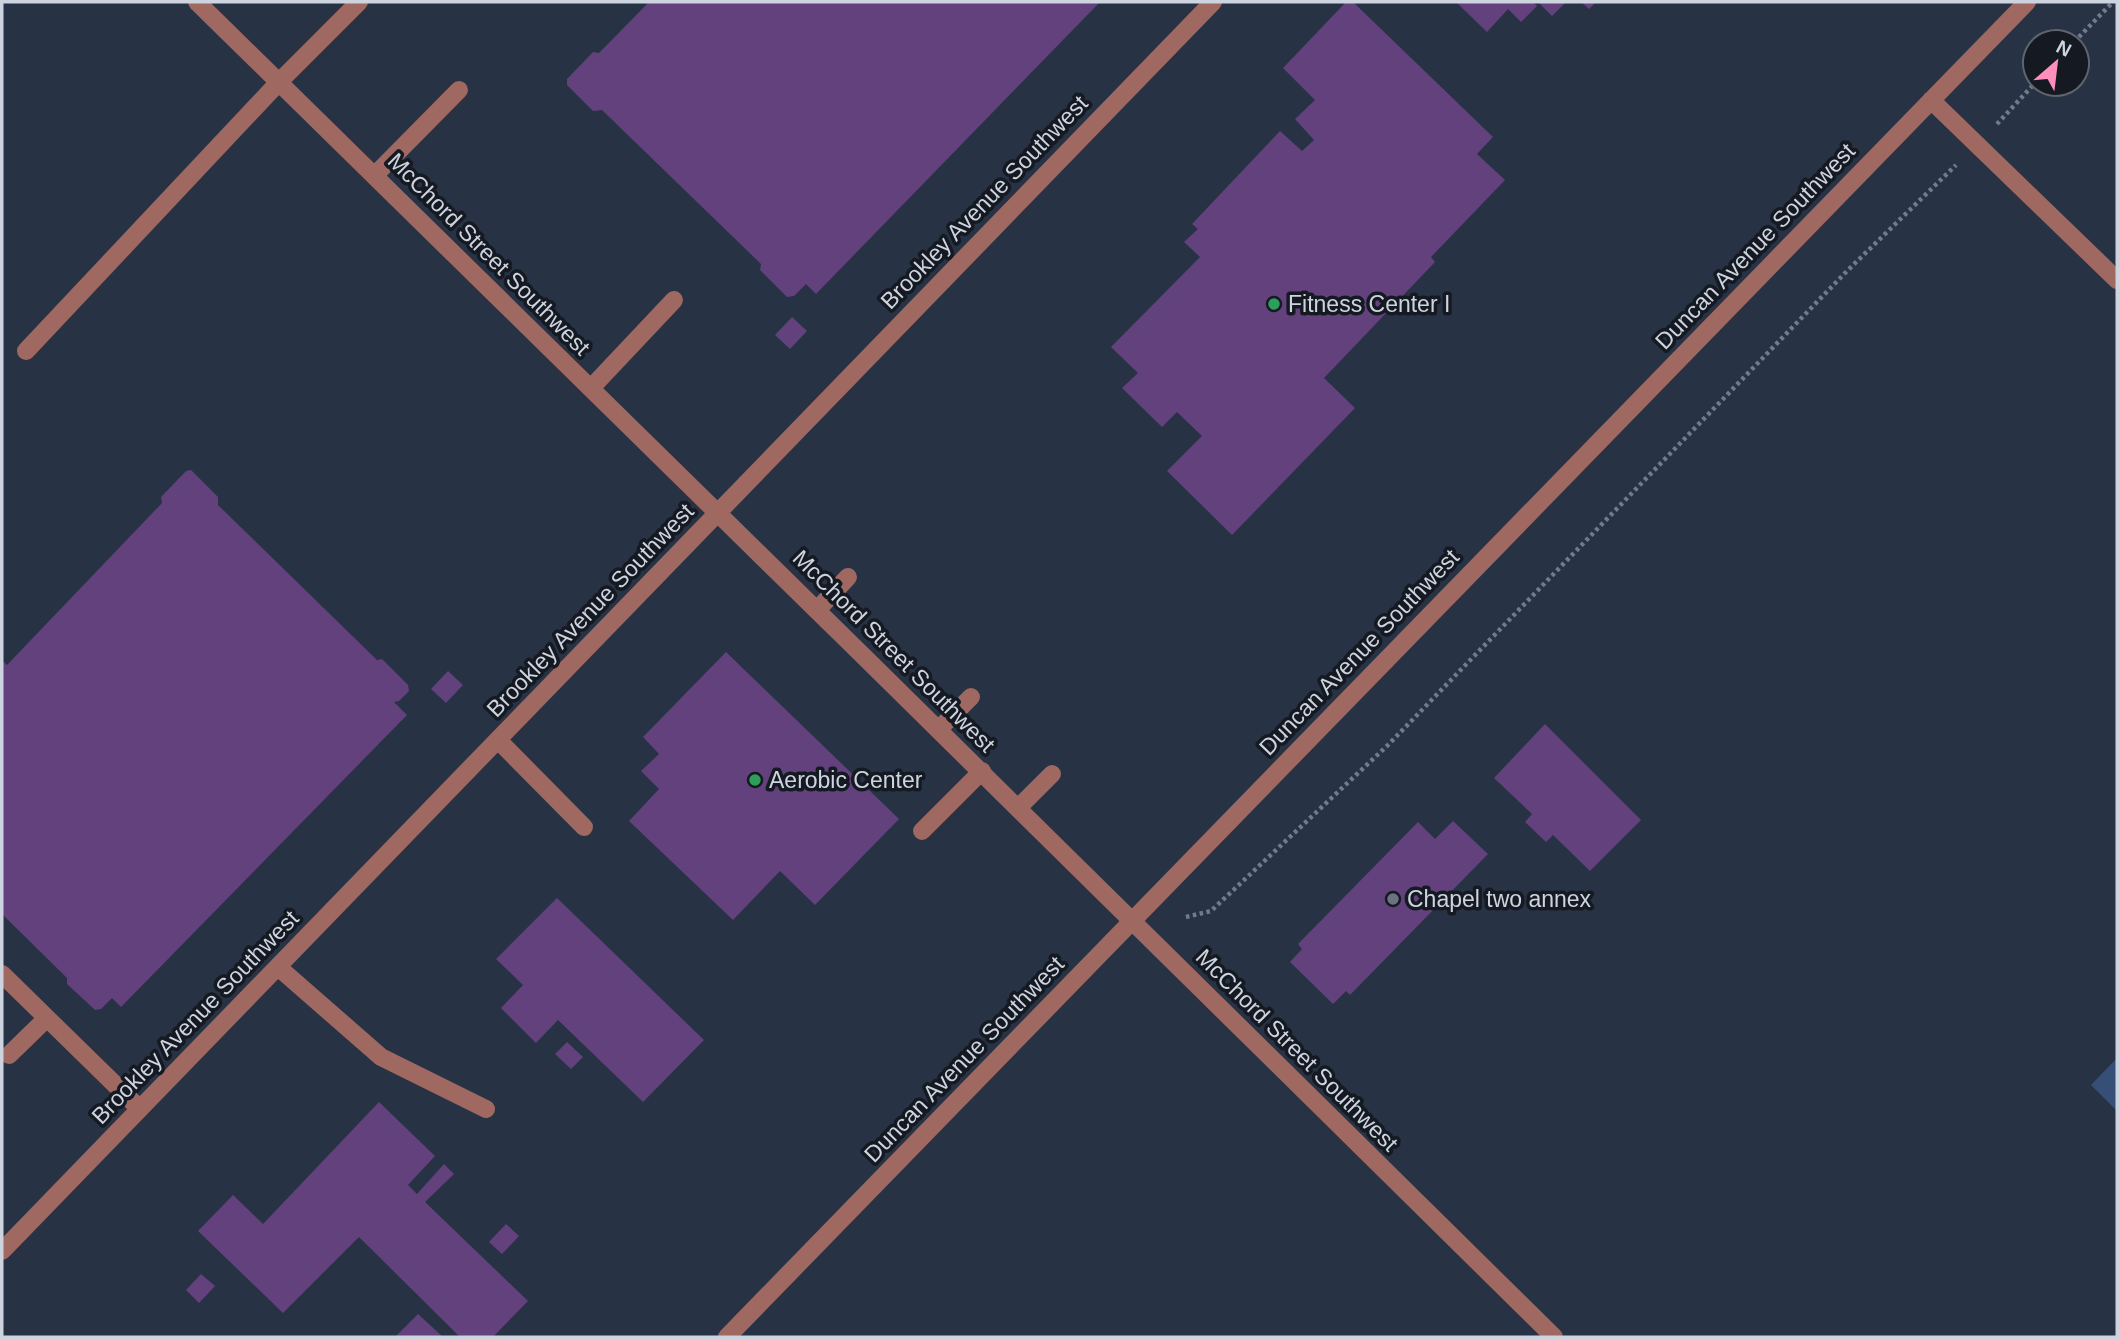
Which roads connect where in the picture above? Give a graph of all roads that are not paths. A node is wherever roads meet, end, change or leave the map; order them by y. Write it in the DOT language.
graph roads {
  1 [pos="197,2"];
  2 [pos="359,2"];
  3 [pos="1213,2"];
  4 [pos="2027,2"];
  5 [pos="279,82"];
  6 [pos="459,90"];
  7 [pos="1931,100"];
  8 [pos="374,175"];
  9 [pos="2117,280"];
  10 [pos="674,300"];
  11 [pos="26,351"];
  12 [pos="591,388"];
  13 [pos="718,513"];
  14 [pos="848,577"];
  15 [pos="817,610"];
  16 [pos="971,697"];
  17 [pos="939,729"];
  18 [pos="498,740"];
  19 [pos="982,771"];
  20 [pos="1052,774"];
  21 [pos="1018,808"];
  22 [pos="583,827"];
  23 [pos="922,831"];
  24 [pos="1132,922"];
  25 [pos="278,967"];
  26 [pos="2,974"];
  27 [pos="47,1018"];
  28 [pos="9,1055"];
  29 [pos="140,1109"];
  30 [pos="486,1109"];
  31 [pos="2,1251"];
  32 [pos="727,1337"];
  33 [pos="1554,1337"];
  1 -- 5 [label="street, McChord Street Southwest"];
  2 -- 5 [label="street"];
  3 -- 13 [label="street, Brookley Avenue Southwest"];
  4 -- 7 [label="street, Duncan Avenue Southwest"];
  5 -- 8 [label="street, McChord Street Southwest"];
  5 -- 11 [label="street"];
  6 -- 8 [label="street"];
  7 -- 9 [label="street"];
  7 -- 24 [label="street, Duncan Avenue Southwest"];
  8 -- 12 [label="street, McChord Street Southwest"];
  10 -- 12 [label="street"];
  12 -- 13 [label="street, McChord Street Southwest"];
  13 -- 15 [label="street, McChord Street Southwest"];
  13 -- 18 [label="street, Brookley Avenue Southwest"];
  14 -- 15 [label="street"];
  15 -- 17 [label="street, McChord Street Southwest"];
  16 -- 17 [label="street"];
  17 -- 19 [label="street, McChord Street Southwest"];
  18 -- 22 [label="street"];
  18 -- 25 [label="street, Brookley Avenue Southwest"];
  19 -- 21 [label="street, McChord Street Southwest"];
  19 -- 23 [label="street"];
  20 -- 21 [label="street"];
  21 -- 24 [label="street, McChord Street Southwest"];
  24 -- 32 [label="street, Duncan Avenue Southwest"];
  24 -- 33 [label="street, McChord Street Southwest"];
  25 -- 29 [label="street, Brookley Avenue Southwest"];
  25 -- 30 [label="street"];
  26 -- 27 [label="street"];
  27 -- 28 [label="street"];
  27 -- 29 [label="street"];
  29 -- 31 [label="street, Brookley Avenue Southwest"];
}
